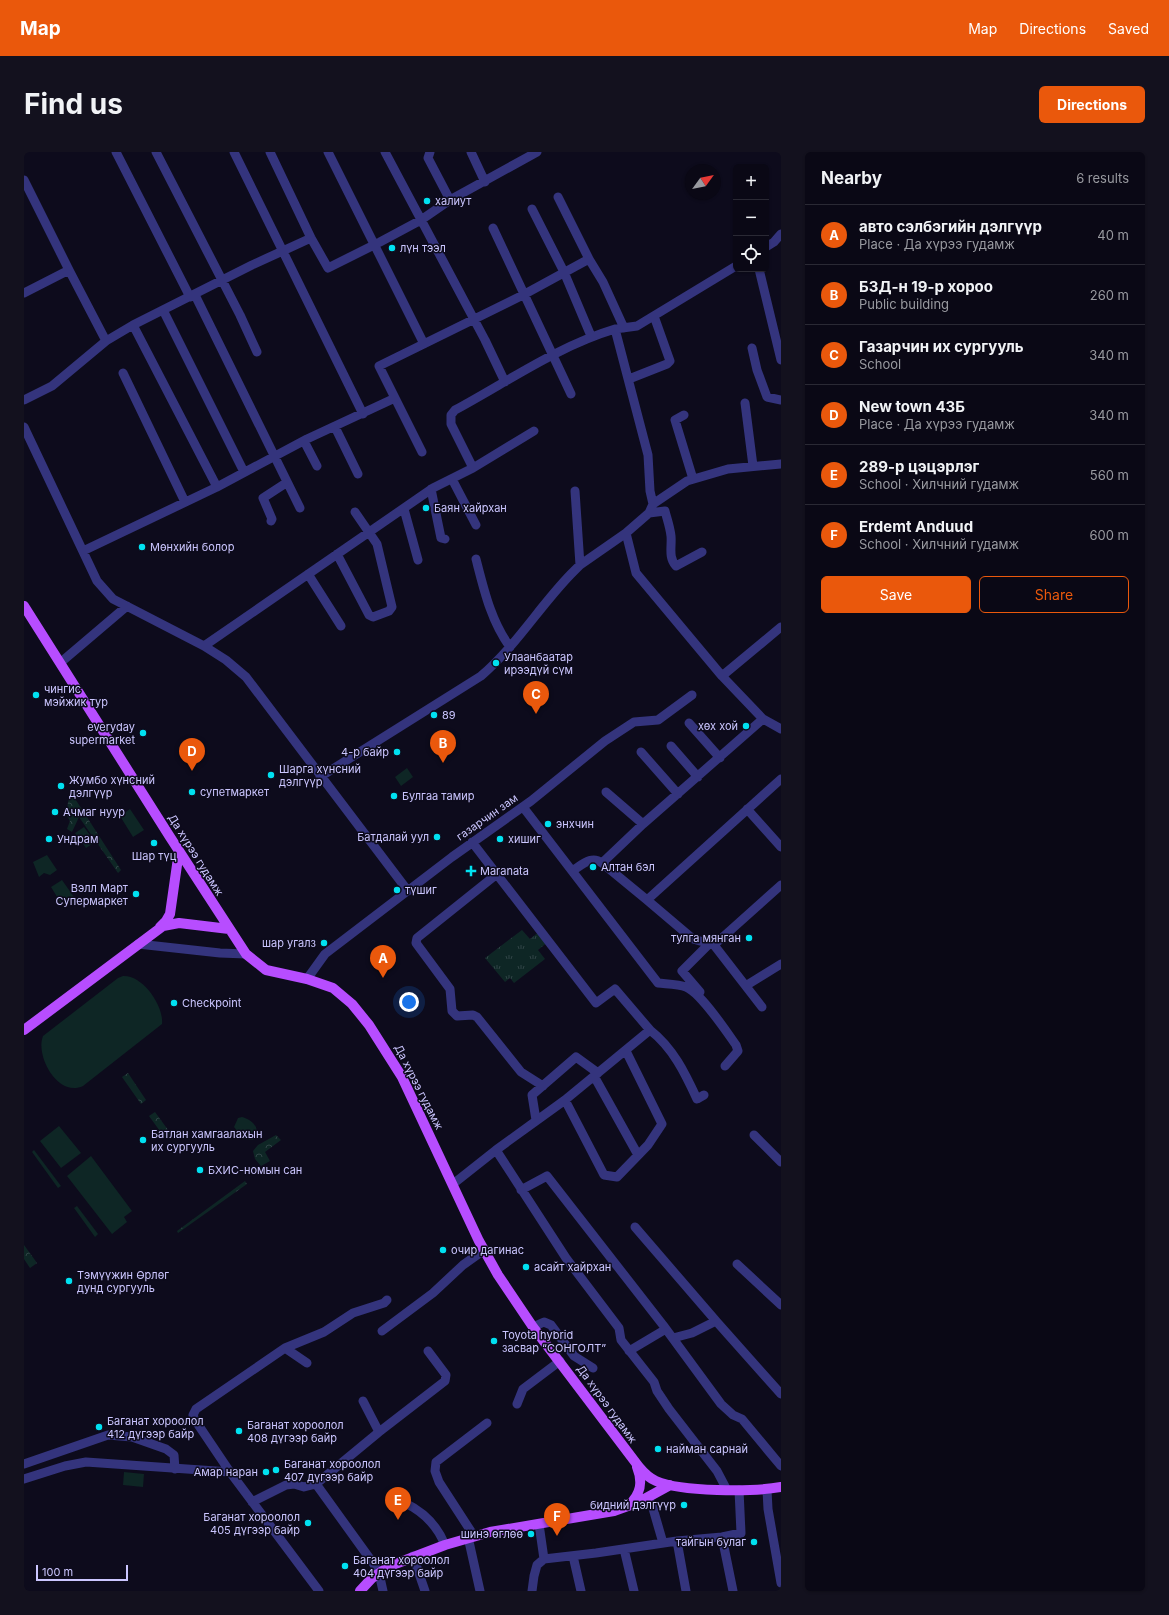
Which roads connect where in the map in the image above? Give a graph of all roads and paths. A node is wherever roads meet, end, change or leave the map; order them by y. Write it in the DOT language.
graph roads {
  1 [pos="116,152"];
  2 [pos="156,152"];
  3 [pos="234,152"];
  4 [pos="270,152"];
  5 [pos="328,152"];
  6 [pos="385,152"];
  7 [pos="430,152"];
  8 [pos="471,152"];
  9 [pos="537,152"];
  10 [pos="24,180"];
  11 [pos="485,182"];
  12 [pos="558,197"];
  13 [pos="450,200"];
  14 [pos="532,209"];
  15 [pos="421,220"];
  16 [pos="493,228"];
  17 [pos="781,234"];
  18 [pos="311,238"];
  19 [pos="375,245"];
  20 [pos="769,245"];
  21 [pos="284,251"];
  22 [pos="589,259"];
  23 [pos="733,268"];
  24 [pos="68,270"];
  25 [pos="564,272"];
  26 [pos="760,272"];
  27 [pos="222,281"];
  28 [pos="24,293"];
  29 [pos="523,295"];
  30 [pos="192,296"];
  31 [pos="163,310"];
  32 [pos="654,316"];
  33 [pos="474,319"];
  34 [pos="133,325"];
  35 [pos="620,329"];
  36 [pos="591,336"];
  37 [pos="106,341"];
  38 [pos="424,344"];
  39 [pos="752,348"];
  40 [pos="257,352"];
  41 [pos="553,355"];
  42 [pos="781,360"];
  43 [pos="123,373"];
  44 [pos="629,379"];
  45 [pos="505,382"];
  46 [pos="571,394"];
  47 [pos="395,398"];
  48 [pos="24,400"];
  49 [pos="781,400"];
  50 [pos="745,403"];
  51 [pos="363,414"];
  52 [pos="684,415"];
  53 [pos="24,427"];
  54 [pos="335,427"];
  55 [pos="534,431"];
  56 [pos="304,441"];
  57 [pos="422,452"];
  58 [pos="273,457"];
  59 [pos="781,464"];
  60 [pos="317,466"];
  61 [pos="753,466"];
  62 [pos="473,468"];
  63 [pos="244,472"];
  64 [pos="358,474"];
  65 [pos="452,479"];
  66 [pos="693,480"];
  67 [pos="286,483"];
  68 [pos="217,487"];
  69 [pos="431,489"];
  70 [pos="575,491"];
  71 [pos="185,502"];
  72 [pos="653,504"];
  73 [pos="300,508"];
  74 [pos="404,509"];
  75 [pos="355,512"];
  76 [pos="649,513"];
  77 [pos="271,521"];
  78 [pos="476,525"];
  79 [pos="370,532"];
  80 [pos="626,533"];
  81 [pos="445,539"];
  82 [pos="82,551"];
  83 [pos="702,552"];
  84 [pos="337,554"];
  85 [pos="476,559"];
  86 [pos="418,560"];
  87 [pos="580,565"];
  88 [pos="308,574"];
  89 [pos="24,606"];
  90 [pos="127,606"];
  91 [pos="341,626"];
  92 [pos="781,627"];
  93 [pos="204,646"];
  94 [pos="510,647"];
  95 [pos="60,663"];
  96 [pos="722,676"];
  97 [pos="692,695"];
  98 [pos="762,718"];
  99 [pos="689,724"];
  100 [pos="781,729"];
  101 [pos="671,746"];
  102 [pos="641,752"];
  103 [pos="720,758"];
  104 [pos="320,777"];
  105 [pos="698,777"];
  106 [pos="781,778"];
  107 [pos="606,792"];
  108 [pos="678,794"];
  109 [pos="523,807"];
  110 [pos="747,809"];
  111 [pos="643,824"];
  112 [pos="472,842"];
  113 [pos="781,847"];
  114 [pos="179,851"];
  115 [pos="602,863"];
  116 [pos="572,871"];
  117 [pos="497,874"];
  118 [pos="781,885"];
  119 [pos="408,891"];
  120 [pos="647,900"];
  121 [pos="157,929"];
  122 [pos="230,929"];
  123 [pos="138,944"];
  124 [pos="711,944"];
  125 [pos="246,954"];
  126 [pos="781,964"];
  127 [pos="307,979"];
  128 [pos="747,985"];
  129 [pos="762,1007"];
  130 [pos="24,1030"];
  131 [pos="650,1030"];
  132 [pos="734,1033"];
  133 [pos="626,1051"];
  134 [pos="725,1066"];
  135 [pos="596,1074"];
  136 [pos="543,1086"];
  137 [pos="704,1095"];
  138 [pos="565,1100"];
  139 [pos="536,1120"];
  140 [pos="754,1135"];
  141 [pos="496,1150"];
  142 [pos="638,1155"];
  143 [pos="781,1162"];
  144 [pos="453,1184"];
  145 [pos="521,1190"];
  146 [pos="635,1227"];
  147 [pos="484,1250"];
  148 [pos="737,1264"];
  149 [pos="387,1300"];
  150 [pos="781,1305"];
  151 [pos="716,1321"];
  152 [pos="533,1326"];
  153 [pos="666,1329"];
  154 [pos="382,1331"];
  155 [pos="673,1338"];
  156 [pos="285,1348"];
  157 [pos="428,1351"];
  158 [pos="630,1351"];
  159 [pos="560,1361"];
  160 [pos="307,1363"];
  161 [pos="593,1368"];
  162 [pos="781,1394"];
  163 [pos="363,1401"];
  164 [pos="517,1404"];
  165 [pos="487,1423"];
  166 [pos="379,1432"];
  167 [pos="46,1456"];
  168 [pos="633,1460"];
  169 [pos="24,1464"];
  170 [pos="781,1466"];
  171 [pos="175,1469"];
  172 [pos="43,1472"];
  173 [pos="230,1472"];
  174 [pos="24,1478"];
  175 [pos="652,1480"];
  176 [pos="641,1483"];
  177 [pos="316,1484"];
  178 [pos="670,1486"];
  179 [pos="781,1487"];
  180 [pos="727,1490"];
  181 [pos="739,1490"];
  182 [pos="767,1490"];
  183 [pos="647,1498"];
  184 [pos="252,1502"];
  185 [pos="405,1503"];
  186 [pos="625,1507"];
  187 [pos="539,1524"];
  188 [pos="471,1537"];
  189 [pos="722,1537"];
  190 [pos="677,1541"];
  191 [pos="663,1543"];
  192 [pos="445,1545"];
  193 [pos="624,1549"];
  194 [pos="413,1556"];
  195 [pos="573,1556"];
  196 [pos="544,1559"];
  197 [pos="379,1573"];
  198 [pos="781,1582"];
  199 [pos="319,1591"];
  200 [pos="360,1591"];
  201 [pos="383,1591"];
  202 [pos="425,1591"];
  203 [pos="480,1591"];
  204 [pos="532,1591"];
  205 [pos="581,1591"];
  206 [pos="634,1591"];
  207 [pos="686,1591"];
  208 [pos="733,1591"];
  1 -- 30 [label="street"];
  2 -- 27 [label="street"];
  3 -- 21 [label="street"];
  4 -- 18 [label="street"];
  5 -- 19 [label="street"];
  6 -- 15 [label="street"];
  7 -- 13 [label="street"];
  8 -- 11 [label="street"];
  9 -- 11 [label="street"];
  10 -- 24 [label="street"];
  11 -- 13 [label="street"];
  12 -- 22 [label="street"];
  13 -- 15 [label="street"];
  14 -- 25 [label="street"];
  15 -- 19 [label="street"];
  15 -- 33 [label="street"];
  16 -- 29 [label="street"];
  17 -- 20 [label="street"];
  18 -- 19 [label="street"];
  18 -- 21 [label="street"];
  19 -- 38 [label="street"];
  21 -- 27 [label="street"];
  21 -- 51 [label="street"];
  22 -- 25 [label="street"];
  22 -- 35 [label="street"];
  23 -- 32 [label="street"];
  24 -- 28 [label="street"];
  24 -- 37 [label="street"];
  25 -- 29 [label="street"];
  25 -- 36 [label="street"];
  26 -- 42 [label="street"];
  27 -- 30 [label="street"];
  27 -- 40 [label="street"];
  29 -- 33 [label="street"];
  29 -- 41 [label="street"];
  30 -- 31 [label="street"];
  30 -- 58 [label="street"];
  31 -- 34 [label="street"];
  31 -- 63 [label="street"];
  32 -- 35 [label="street"];
  32 -- 44 [label="street"];
  33 -- 38 [label="street"];
  33 -- 45 [label="street"];
  34 -- 37 [label="street"];
  34 -- 68 [label="street"];
  35 -- 36 [label="street"];
  35 -- 44 [label="street"];
  36 -- 41 [label="street"];
  37 -- 48 [label="street"];
  38 -- 47 [label="street"];
  39 -- 49 [label="street"];
  41 -- 45 [label="street"];
  41 -- 46 [label="street"];
  43 -- 71 [label="street"];
  44 -- 72 [label="street"];
  45 -- 62 [label="street"];
  47 -- 51 [label="street"];
  47 -- 57 [label="street"];
  50 -- 61 [label="street"];
  51 -- 54 [label="street"];
  52 -- 66 [label="street"];
  53 -- 82 [label="street"];
  54 -- 56 [label="street"];
  54 -- 64 [label="street"];
  55 -- 62 [label="street"];
  56 -- 58 [label="street"];
  56 -- 60 [label="street"];
  58 -- 63 [label="street"];
  58 -- 67 [label="street"];
  59 -- 61 [label="street"];
  61 -- 66 [label="street"];
  62 -- 65 [label="street"];
  63 -- 68 [label="street"];
  65 -- 69 [label="street"];
  65 -- 78 [label="street"];
  66 -- 72 [label="street"];
  67 -- 73 [label="street"];
  67 -- 77 [label="street"];
  68 -- 71 [label="street"];
  69 -- 74 [label="street"];
  69 -- 81 [label="street"];
  70 -- 87 [label="street"];
  71 -- 82 [label="street"];
  72 -- 76 [label="street"];
  74 -- 79 [label="street"];
  74 -- 86 [label="street"];
  75 -- 79 [label="street"];
  76 -- 80 [label="street"];
  76 -- 83 [label="street"];
  79 -- 84 [label="street"];
  79 -- 84 [label="street"];
  80 -- 87 [label="street"];
  80 -- 96 [label="street"];
  82 -- 90 [label="street"];
  84 -- 88 [label="street"];
  85 -- 94 [label="street"];
  87 -- 94 [label="street"];
  88 -- 91 [label="street"];
  88 -- 93 [label="street"];
  89 -- 95 [label="main road, Да хүрээ гудамж"];
  90 -- 93 [label="street"];
  90 -- 95 [label="street"];
  92 -- 96 [label="street"];
  93 -- 104 [label="street"];
  94 -- 104 [label="street"];
  95 -- 114 [label="main road, Да хүрээ гудамж"];
  96 -- 98 [label="street"];
  97 -- 109 [label="street, газарчин зам"];
  98 -- 100 [label="street"];
  98 -- 103 [label="street"];
  99 -- 103 [label="street"];
  101 -- 105 [label="street"];
  102 -- 108 [label="street"];
  103 -- 105 [label="street"];
  104 -- 119 [label="street"];
  105 -- 108 [label="street"];
  106 -- 110 [label="street"];
  107 -- 111 [label="street"];
  108 -- 111 [label="street"];
  109 -- 112 [label="street, газарчин зам"];
  109 -- 116 [label="street"];
  110 -- 113 [label="street"];
  110 -- 120 [label="street"];
  111 -- 115 [label="street"];
  112 -- 117 [label="street"];
  112 -- 119 [label="street, газарчин зам"];
  114 -- 121 [label="main road"];
  114 -- 122 [label="main road, Да хүрээ гудамж"];
  115 -- 116 [label="street"];
  115 -- 120 [label="street"];
  116 -- 134 [label="street"];
  117 -- 131 [label="street"];
  117 -- 136 [label="street"];
  118 -- 124 [label="street"];
  119 -- 127 [label="street, газарчин зам"];
  120 -- 124 [label="street"];
  121 -- 122 [label="main road"];
  121 -- 123 [label="main road"];
  122 -- 125 [label="main road, Да хүрээ гудамж"];
  123 -- 125 [label="street"];
  123 -- 130 [label="main road"];
  124 -- 128 [label="street"];
  124 -- 132 [label="street"];
  125 -- 127 [label="main road, Да хүрээ гудамж"];
  126 -- 128 [label="street"];
  127 -- 144 [label="main road, Да хүрээ гудамж"];
  128 -- 129 [label="street"];
  131 -- 133 [label="street"];
  131 -- 137 [label="street"];
  133 -- 135 [label="street"];
  133 -- 142 [label="street"];
  135 -- 136 [label="street"];
  135 -- 138 [label="street"];
  135 -- 142 [label="street"];
  136 -- 139 [label="street"];
  138 -- 139 [label="street"];
  138 -- 142 [label="street"];
  139 -- 141 [label="street"];
  140 -- 143 [label="street"];
  141 -- 144 [label="street"];
  141 -- 145 [label="street"];
  144 -- 147 [label="main road, Да хүрээ гудамж"];
  145 -- 153 [label="street"];
  145 -- 158 [label="street"];
  146 -- 151 [label="street"];
  147 -- 152 [label="main road, Да хүрээ гудамж"];
  147 -- 154 [label="street"];
  148 -- 150 [label="street"];
  149 -- 156 [label="street"];
  151 -- 155 [label="street"];
  151 -- 162 [label="street"];
  152 -- 159 [label="main road, Да хүрээ гудамж"];
  152 -- 161 [label="street"];
  153 -- 155 [label="street"];
  153 -- 158 [label="street"];
  155 -- 170 [label="street"];
  156 -- 160 [label="street"];
  156 -- 173 [label="street"];
  157 -- 166 [label="street"];
  158 -- 180 [label="street"];
  159 -- 164 [label="street"];
  159 -- 168 [label="main road, Да хүрээ гудамж"];
  163 -- 166 [label="street"];
  165 -- 188 [label="street"];
  166 -- 177 [label="street"];
  167 -- 169 [label="street"];
  167 -- 171 [label="street"];
  167 -- 172 [label="street"];
  168 -- 175 [label="main road, Да хүрээ гудамж"];
  168 -- 176 [label="main road"];
  171 -- 172 [label="street"];
  171 -- 173 [label="street"];
  172 -- 174 [label="street"];
  173 -- 184 [label="street"];
  175 -- 176 [label="main road"];
  175 -- 178 [label="main road, Да хүрээ гудамж"];
  176 -- 186 [label="main road"];
  177 -- 184 [label="street"];
  177 -- 197 [label="street"];
  178 -- 180 [label="main road, Да хүрээ гудамж"];
  178 -- 183 [label="main road"];
  179 -- 182 [label="main road, Да хүрээ гудамж"];
  180 -- 181 [label="main road, Да хүрээ гудамж"];
  181 -- 182 [label="main road, Да хүрээ гудамж"];
  181 -- 189 [label="street"];
  182 -- 198 [label="street"];
  183 -- 186 [label="main road"];
  183 -- 191 [label="street"];
  184 -- 199 [label="street"];
  185 -- 192 [label="street"];
  186 -- 187 [label="main road"];
  187 -- 188 [label="main road"];
  187 -- 196 [label="street"];
  188 -- 192 [label="main road"];
  188 -- 203 [label="street"];
  189 -- 190 [label="street"];
  189 -- 208 [label="street"];
  190 -- 191 [label="street"];
  190 -- 207 [label="street"];
  191 -- 193 [label="street"];
  192 -- 194 [label="main road"];
  193 -- 195 [label="street"];
  193 -- 206 [label="street"];
  194 -- 197 [label="main road"];
  194 -- 202 [label="street"];
  195 -- 196 [label="street"];
  195 -- 205 [label="street"];
  196 -- 204 [label="street"];
  197 -- 200 [label="main road"];
  197 -- 201 [label="street"];
}
